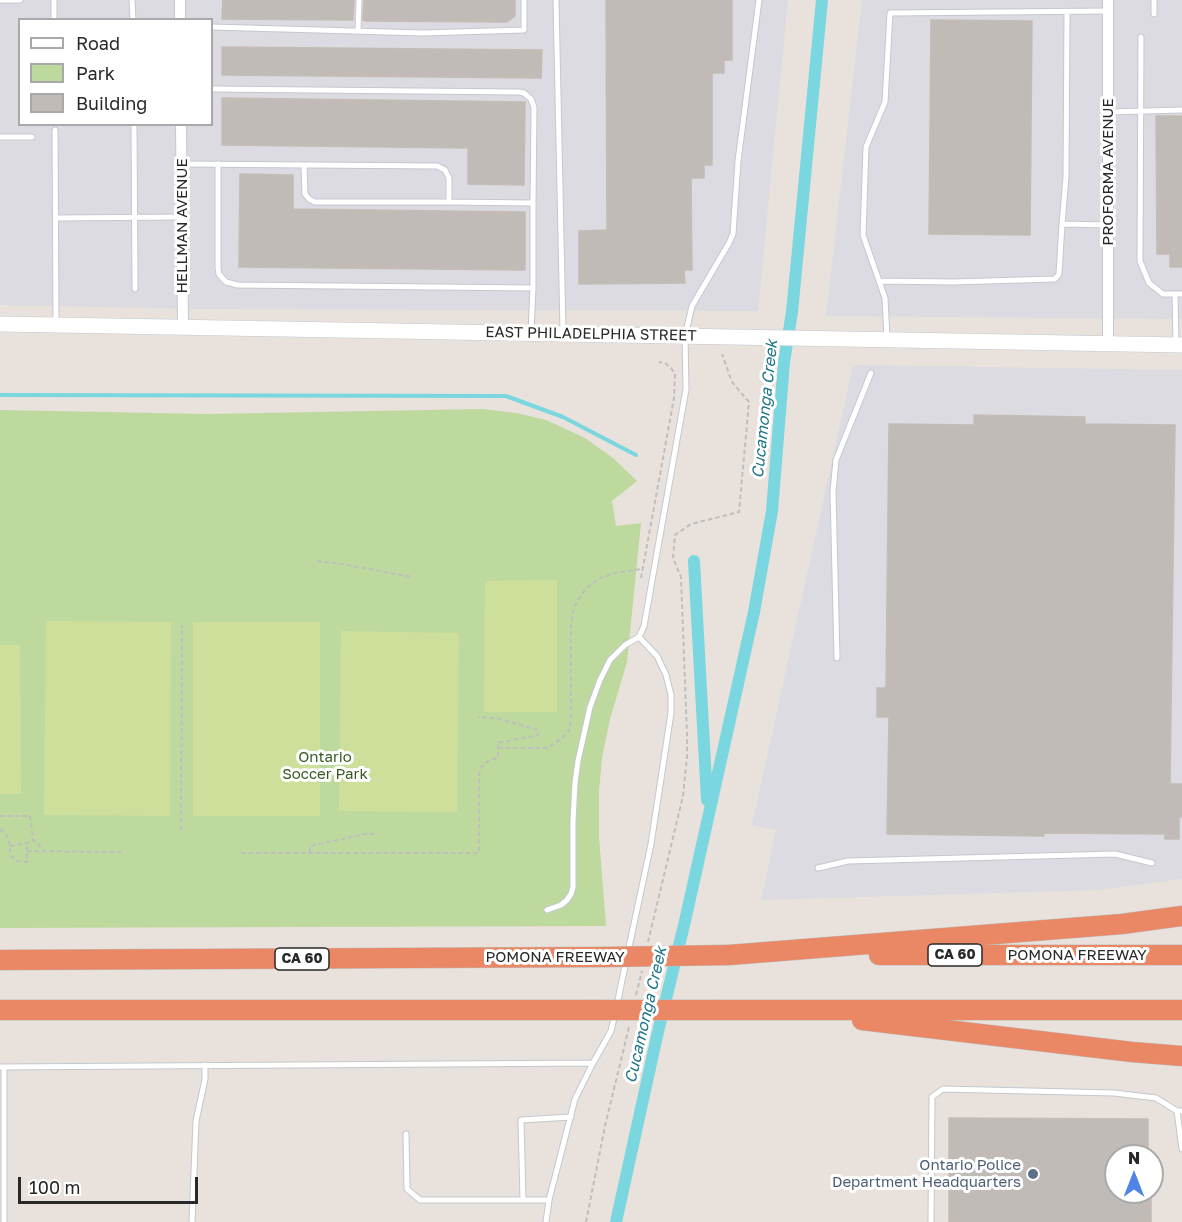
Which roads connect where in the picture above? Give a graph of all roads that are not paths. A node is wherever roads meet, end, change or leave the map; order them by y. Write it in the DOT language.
graph roads {
  1 [pos="0,0"];
  2 [pos="20,0"];
  3 [pos="54,0"];
  4 [pos="132,0"];
  5 [pos="180,0"];
  6 [pos="359,0"];
  7 [pos="525,0"];
  8 [pos="556,0"];
  9 [pos="759,0"];
  10 [pos="1154,0"];
  11 [pos="1108,6"];
  12 [pos="1067,12"];
  13 [pos="1154,14"];
  14 [pos="54,18"];
  15 [pos="133,18"];
  16 [pos="180,18"];
  17 [pos="213,27"];
  18 [pos="358,31"];
  19 [pos="1142,37"];
  20 [pos="213,89"];
  21 [pos="1182,110"];
  22 [pos="1142,111"];
  23 [pos="1108,112"];
  24 [pos="134,126"];
  25 [pos="181,126"];
  26 [pos="55,130"];
  27 [pos="0,137"];
  28 [pos="32,137"];
  29 [pos="181,164"];
  30 [pos="218,164"];
  31 [pos="304,165"];
  32 [pos="449,202"];
  33 [pos="533,203"];
  34 [pos="135,217"];
  35 [pos="182,217"];
  36 [pos="56,218"];
  37 [pos="1062,224"];
  38 [pos="1108,225"];
  39 [pos="879,282"];
  40 [pos="533,288"];
  41 [pos="135,289"];
  42 [pos="1179,294"];
  43 [pos="0,324"];
  44 [pos="56,325"];
  45 [pos="183,327"];
  46 [pos="531,332"];
  47 [pos="563,333"];
  48 [pos="685,336"];
  49 [pos="887,340"];
  50 [pos="1108,344"];
  51 [pos="1179,345"];
  52 [pos="871,373"];
  53 [pos="639,637"];
  54 [pos="837,658"];
  55 [pos="1152,862"];
  56 [pos="818,868"];
  57 [pos="547,910"];
  58 [pos="1182,916"];
  59 [pos="729,955"];
  60 [pos="1182,955"];
  61 [pos="0,960"];
  62 [pos="0,1010"];
  63 [pos="773,1010"];
  64 [pos="1182,1010"];
  65 [pos="1182,1056"];
  66 [pos="593,1063"];
  67 [pos="205,1065"];
  68 [pos="2,1067"];
  69 [pos="1179,1111"];
  70 [pos="571,1117"];
  71 [pos="406,1134"];
  72 [pos="1182,1149"];
  73 [pos="523,1200"];
  74 [pos="549,1200"];
  75 [pos="2,1213"];
  76 [pos="4,1222"];
  77 [pos="192,1222"];
  78 [pos="546,1222"];
  79 [pos="932,1222"];
  1 -- 2 [label="lane"];
  3 -- 14 [label="lane"];
  4 -- 15 [label="lane"];
  5 -- 16 [label="street"];
  6 -- 18 [label="lane"];
  7 -- 18 [label="lane"];
  8 -- 47 [label="lane"];
  9 -- 48 [label="lane"];
  10 -- 13 [label="lane"];
  11 -- 12 [label="lane"];
  11 -- 23 [label="street, PROFORMA AVENUE"];
  12 -- 37 [label="lane"];
  12 -- 39 [label="lane"];
  17 -- 18 [label="lane"];
  19 -- 22 [label="lane"];
  20 -- 33 [label="lane"];
  21 -- 22 [label="lane"];
  22 -- 23 [label="lane"];
  22 -- 42 [label="lane"];
  23 -- 38 [label="street, PROFORMA AVENUE"];
  24 -- 34 [label="lane"];
  25 -- 29 [label="street, HELLMAN AVENUE"];
  26 -- 36 [label="lane"];
  27 -- 28 [label="lane"];
  29 -- 30 [label="lane"];
  29 -- 35 [label="street, HELLMAN AVENUE"];
  30 -- 31 [label="lane"];
  30 -- 40 [label="lane"];
  31 -- 32 [label="lane"];
  31 -- 32 [label="lane"];
  32 -- 33 [label="lane"];
  33 -- 40 [label="lane"];
  34 -- 35 [label="lane"];
  34 -- 36 [label="lane"];
  34 -- 41 [label="lane"];
  35 -- 45 [label="street, HELLMAN AVENUE"];
  36 -- 44 [label="lane"];
  37 -- 38 [label="lane"];
  37 -- 39 [label="lane"];
  38 -- 50 [label="street, PROFORMA AVENUE"];
  39 -- 49 [label="lane"];
  40 -- 46 [label="lane"];
  42 -- 51 [label="lane"];
  43 -- 44 [label="street, EAST PHILADELPHIA STREET"];
  44 -- 45 [label="street, EAST PHILADELPHIA STREET"];
  45 -- 46 [label="street, EAST PHILADELPHIA STREET"];
  46 -- 47 [label="street, EAST PHILADELPHIA STREET"];
  47 -- 48 [label="street, EAST PHILADELPHIA STREET"];
  48 -- 49 [label="street, EAST PHILADELPHIA STREET"];
  48 -- 53 [label="lane"];
  49 -- 50 [label="street, EAST PHILADELPHIA STREET"];
  50 -- 51 [label="street, EAST PHILADELPHIA STREET"];
  52 -- 54 [label="lane"];
  53 -- 57 [label="lane"];
  53 -- 66 [label="lane"];
  55 -- 56 [label="lane"];
  58 -- 59 [label="highway"];
  59 -- 60 [label="highway, POMONA FREEWAY / CA 60"];
  59 -- 61 [label="highway, POMONA FREEWAY / CA 60, bridge"];
  62 -- 63 [label="highway, bridge"];
  63 -- 64 [label="highway"];
  63 -- 65 [label="highway"];
  66 -- 67 [label="lane"];
  66 -- 70 [label="lane"];
  67 -- 68 [label="lane"];
  67 -- 77 [label="lane"];
  68 -- 75 [label="lane"];
  69 -- 72 [label="lane"];
  69 -- 79 [label="lane"];
  70 -- 73 [label="lane"];
  70 -- 74 [label="lane"];
  71 -- 73 [label="lane"];
  73 -- 74 [label="lane"];
  74 -- 78 [label="lane"];
  75 -- 76 [label="lane"];
}
